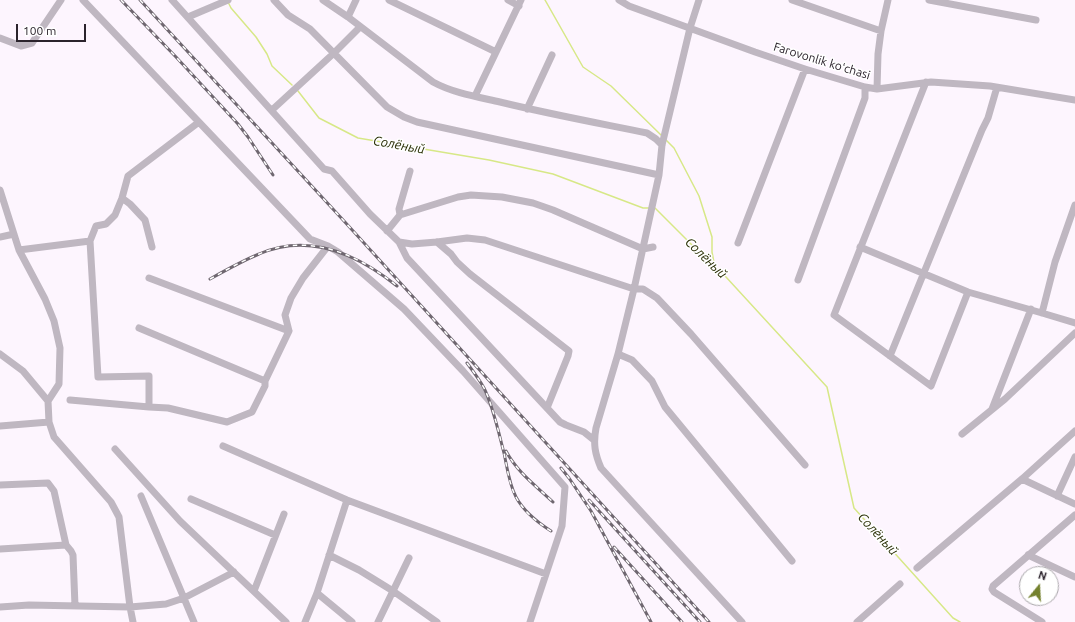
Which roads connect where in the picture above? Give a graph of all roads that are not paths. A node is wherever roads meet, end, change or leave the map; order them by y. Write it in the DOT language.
graph roads {
  1 [pos="61,0"];
  2 [pos="83,0"];
  3 [pos="172,0"];
  4 [pos="228,0"];
  5 [pos="274,0"];
  6 [pos="323,0"];
  7 [pos="356,0"];
  8 [pos="389,0"];
  9 [pos="508,0"];
  10 [pos="619,0"];
  11 [pos="699,0"];
  12 [pos="792,0"];
  13 [pos="888,0"];
  14 [pos="929,0"];
  15 [pos="520,3"];
  16 [pos="188,17"];
  17 [pos="348,17"];
  18 [pos="1036,20"];
  19 [pos="360,27"];
  20 [pos="690,28"];
  21 [pos="881,30"];
  22 [pos="0,38"];
  23 [pos="496,52"];
  24 [pos="334,53"];
  25 [pos="552,54"];
  26 [pos="805,69"];
  27 [pos="926,82"];
  28 [pos="865,87"];
  29 [pos="997,87"];
  30 [pos="877,89"];
  31 [pos="475,96"];
  32 [pos="1075,100"];
  33 [pos="527,109"];
  34 [pos="272,110"];
  35 [pos="199,122"];
  36 [pos="663,140"];
  37 [pos="410,171"];
  38 [pos="659,175"];
  39 [pos="0,190"];
  40 [pos="122,198"];
  41 [pos="1075,205"];
  42 [pos="400,215"];
  43 [pos="387,231"];
  44 [pos="14,234"];
  45 [pos="0,237"];
  46 [pos="456,240"];
  47 [pos="90,241"];
  48 [pos="399,242"];
  49 [pos="437,242"];
  50 [pos="738,243"];
  51 [pos="328,246"];
  52 [pos="152,247"];
  53 [pos="653,247"];
  54 [pos="860,247"];
  55 [pos="19,250"];
  56 [pos="643,250"];
  57 [pos="451,254"];
  58 [pos="923,274"];
  59 [pos="149,278"];
  60 [pos="798,280"];
  61 [pos="634,289"];
  62 [pos="968,292"];
  63 [pos="1031,309"];
  64 [pos="1042,313"];
  65 [pos="1075,323"];
  66 [pos="139,328"];
  67 [pos="289,331"];
  68 [pos="1075,333"];
  69 [pos="0,354"];
  70 [pos="618,354"];
  71 [pos="890,356"];
  72 [pos="265,381"];
  73 [pos="70,400"];
  74 [pos="48,401"];
  75 [pos="149,407"];
  76 [pos="547,408"];
  77 [pos="992,409"];
  78 [pos="48,422"];
  79 [pos="0,426"];
  80 [pos="1074,433"];
  81 [pos="962,434"];
  82 [pos="594,440"];
  83 [pos="223,446"];
  84 [pos="115,449"];
  85 [pos="1075,457"];
  86 [pos="805,465"];
  87 [pos="1022,479"];
  88 [pos="0,485"];
  89 [pos="141,496"];
  90 [pos="1057,496"];
  91 [pos="191,499"];
  92 [pos="347,500"];
  93 [pos="1075,504"];
  94 [pos="284,514"];
  95 [pos="1075,515"];
  96 [pos="275,535"];
  97 [pos="66,545"];
  98 [pos="0,549"];
  99 [pos="328,555"];
  100 [pos="1028,555"];
  101 [pos="408,558"];
  102 [pos="792,561"];
  103 [pos="917,568"];
  104 [pos="234,572"];
  105 [pos="546,574"];
  106 [pos="1075,576"];
  107 [pos="900,584"];
  108 [pos="254,591"];
  109 [pos="393,591"];
  110 [pos="317,593"];
  111 [pos="184,598"];
  112 [pos="75,606"];
  113 [pos="0,607"];
  114 [pos="130,607"];
  115 [pos="133,622"];
  116 [pos="194,622"];
  117 [pos="286,622"];
  118 [pos="305,622"];
  119 [pos="352,622"];
  120 [pos="378,622"];
  121 [pos="437,622"];
  122 [pos="530,622"];
  123 [pos="742,622"];
  124 [pos="857,622"];
  125 [pos="1042,622"];
  1 -- 22 [label="street"];
  2 -- 35 [label="street"];
  3 -- 16 [label="street"];
  4 -- 16 [label="street"];
  5 -- 24 [label="street"];
  6 -- 17 [label="street"];
  7 -- 17 [label="street"];
  8 -- 23 [label="street"];
  9 -- 15 [label="street"];
  10 -- 20 [label="street, Farovonlik koʻchasi"];
  11 -- 20 [label="street"];
  12 -- 21 [label="street"];
  13 -- 21 [label="street"];
  14 -- 18 [label="street"];
  15 -- 23 [label="street"];
  16 -- 34 [label="street"];
  17 -- 19 [label="street"];
  19 -- 24 [label="street"];
  19 -- 31 [label="street"];
  20 -- 26 [label="street, Farovonlik koʻchasi"];
  20 -- 36 [label="street"];
  21 -- 30 [label="street"];
  23 -- 31 [label="street"];
  24 -- 34 [label="street"];
  24 -- 38 [label="street"];
  25 -- 33 [label="street"];
  26 -- 28 [label="street, Farovonlik koʻchasi"];
  26 -- 50 [label="street"];
  27 -- 29 [label="street, Farovonlik koʻchasi"];
  27 -- 30 [label="street, Farovonlik koʻchasi"];
  27 -- 54 [label="street"];
  28 -- 30 [label="street, Farovonlik koʻchasi"];
  28 -- 60 [label="street"];
  29 -- 32 [label="street, Farovonlik koʻchasi"];
  29 -- 58 [label="street"];
  31 -- 33 [label="street"];
  33 -- 36 [label="street"];
  34 -- 43 [label="street"];
  35 -- 40 [label="street"];
  35 -- 51 [label="street"];
  36 -- 38 [label="street"];
  37 -- 42 [label="street"];
  38 -- 56 [label="street"];
  39 -- 44 [label="street"];
  40 -- 47 [label="street"];
  40 -- 52 [label="street"];
  41 -- 64 [label="street"];
  42 -- 43 [label="street"];
  42 -- 56 [label="street"];
  43 -- 48 [label="street"];
  44 -- 45 [label="street"];
  44 -- 55 [label="street"];
  46 -- 49 [label="street"];
  46 -- 57 [label="street"];
  46 -- 61 [label="street"];
  47 -- 55 [label="street"];
  47 -- 75 [label="street"];
  48 -- 49 [label="street"];
  48 -- 76 [label="street"];
  49 -- 57 [label="street"];
  51 -- 67 [label="street"];
  51 -- 105 [label="street"];
  53 -- 56 [label="street"];
  54 -- 58 [label="street"];
  54 -- 71 [label="street"];
  55 -- 74 [label="street"];
  56 -- 61 [label="street"];
  57 -- 76 [label="street"];
  58 -- 62 [label="street"];
  58 -- 71 [label="street"];
  59 -- 67 [label="street"];
  61 -- 70 [label="street"];
  61 -- 86 [label="street"];
  62 -- 63 [label="street"];
  62 -- 71 [label="street"];
  63 -- 64 [label="street"];
  63 -- 77 [label="street"];
  64 -- 65 [label="street"];
  66 -- 72 [label="street"];
  67 -- 72 [label="street"];
  68 -- 77 [label="street"];
  69 -- 74 [label="street"];
  70 -- 82 [label="street"];
  70 -- 102 [label="street"];
  72 -- 75 [label="street"];
  73 -- 75 [label="street"];
  74 -- 78 [label="street"];
  76 -- 82 [label="street"];
  77 -- 81 [label="street"];
  78 -- 79 [label="street"];
  78 -- 114 [label="street"];
  80 -- 87 [label="street"];
  82 -- 123 [label="street"];
  83 -- 92 [label="street"];
  84 -- 104 [label="street"];
  85 -- 90 [label="street"];
  87 -- 90 [label="street"];
  87 -- 103 [label="street"];
  88 -- 97 [label="street"];
  89 -- 111 [label="street"];
  90 -- 93 [label="street"];
  91 -- 96 [label="street"];
  92 -- 99 [label="street"];
  92 -- 105 [label="street"];
  94 -- 96 [label="street"];
  95 -- 100 [label="street"];
  96 -- 108 [label="street"];
  97 -- 98 [label="street"];
  97 -- 112 [label="street"];
  99 -- 109 [label="street"];
  99 -- 110 [label="street"];
  100 -- 106 [label="street"];
  100 -- 125 [label="street"];
  101 -- 109 [label="street"];
  104 -- 108 [label="street"];
  104 -- 111 [label="street"];
  105 -- 122 [label="street"];
  107 -- 124 [label="street"];
  108 -- 117 [label="street"];
  109 -- 120 [label="street"];
  109 -- 121 [label="street"];
  110 -- 118 [label="street"];
  110 -- 119 [label="street"];
  111 -- 114 [label="street"];
  111 -- 116 [label="street"];
  112 -- 113 [label="street"];
  112 -- 114 [label="street"];
  114 -- 115 [label="street"];
}
